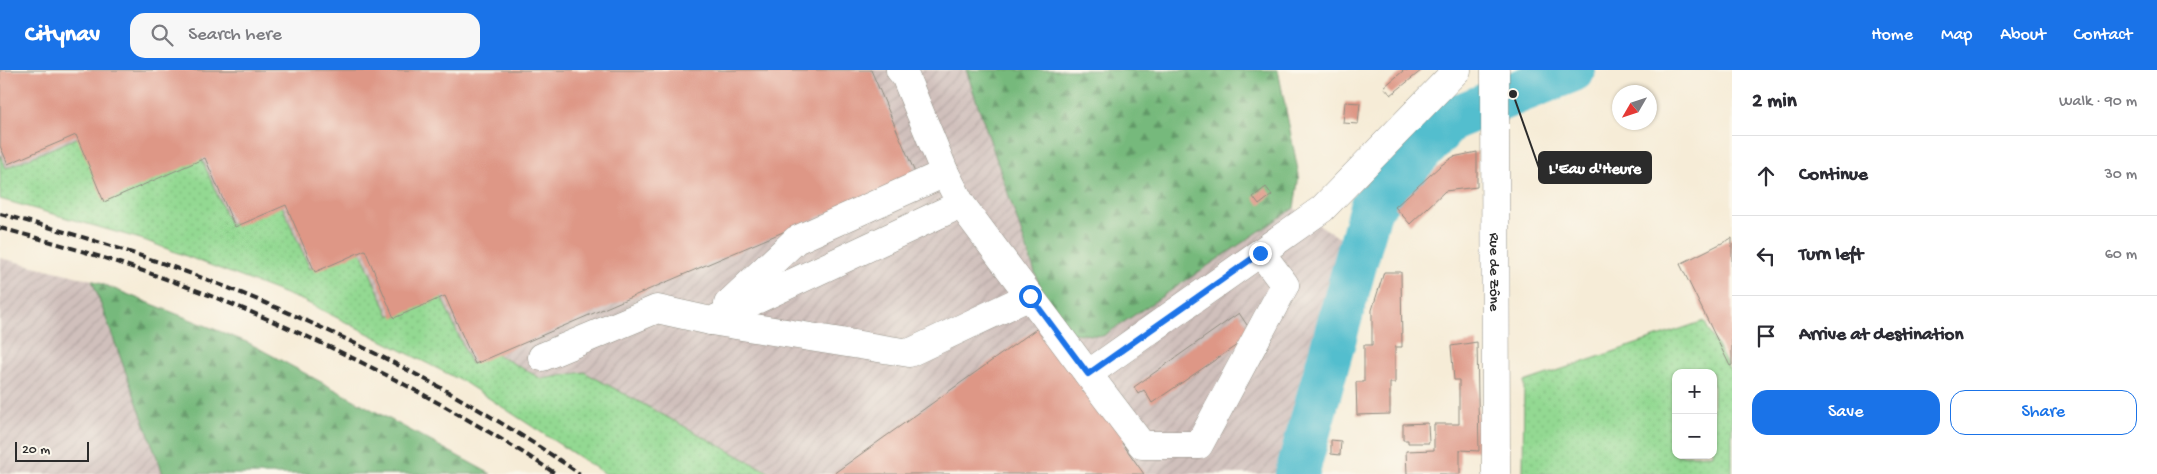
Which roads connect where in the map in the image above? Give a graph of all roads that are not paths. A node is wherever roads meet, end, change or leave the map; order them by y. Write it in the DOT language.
graph roads {
  1 [pos="900,70"];
  2 [pos="1458,70"];
  3 [pos="1495,72"];
  4 [pos="945,173"];
  5 [pos="961,204"];
  6 [pos="1260,253"];
  7 [pos="1030,296"];
  8 [pos="711,321"];
  9 [pos="542,357"];
  10 [pos="1088,374"];
  11 [pos="1496,474"];
  1 -- 4 [label="street"];
  2 -- 6 [label="street"];
  3 -- 11 [label="street, Rue de Zône"];
  4 -- 5 [label="street"];
  4 -- 8 [label="street"];
  5 -- 7 [label="street"];
  5 -- 8 [label="street"];
  6 -- 10 [label="street"];
  6 -- 10 [label="street"];
  7 -- 8 [label="street"];
  7 -- 10 [label="street"];
  8 -- 9 [label="street"];
}
